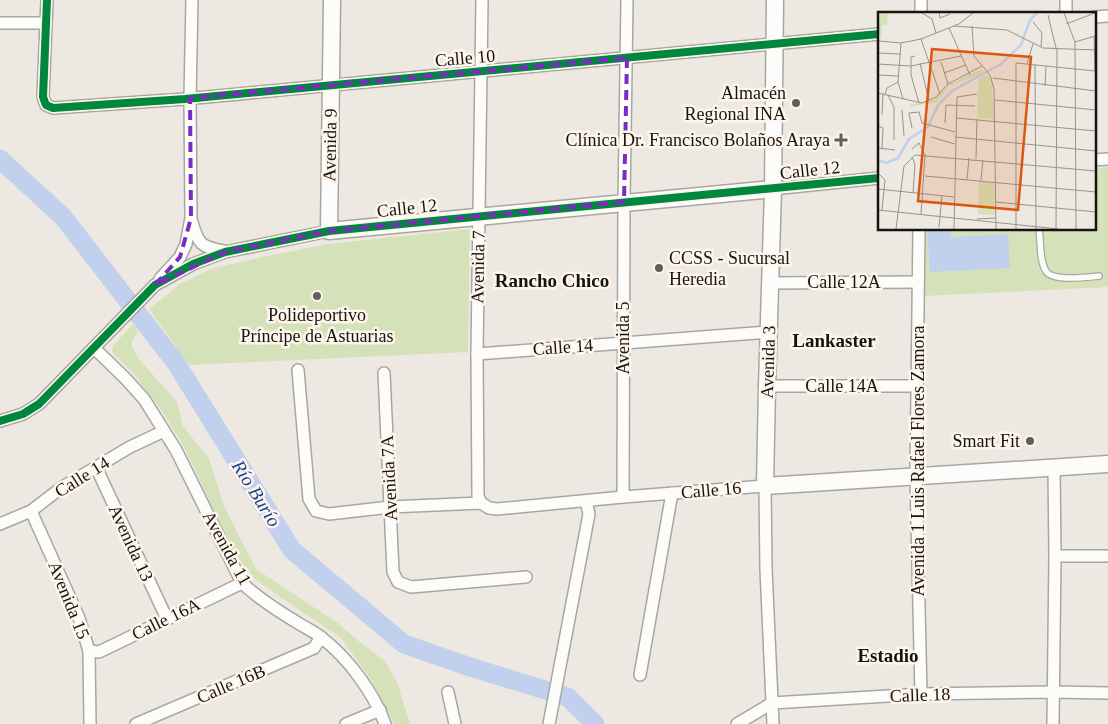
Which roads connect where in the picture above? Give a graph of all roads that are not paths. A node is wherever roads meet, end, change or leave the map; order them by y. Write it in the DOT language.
graph roads {
  1 [pos="47,0"];
  2 [pos="192,0"];
  3 [pos="332,0"];
  4 [pos="482,0"];
  5 [pos="627,0"];
  6 [pos="775,0"];
  7 [pos="0,23"];
  8 [pos="46,23"];
  9 [pos="878,34"];
  10 [pos="774,44"];
  11 [pos="627,58"];
  12 [pos="480,72"];
  13 [pos="331,86"];
  14 [pos="190,98"];
  15 [pos="878,178"];
  16 [pos="773,189"];
  17 [pos="624,202"];
  18 [pos="480,216"];
  19 [pos="191,218"];
  20 [pos="919,230"];
  21 [pos="1039,230"];
  22 [pos="329,231"];
  23 [pos="225,252"];
  24 [pos="1099,276"];
  25 [pos="918,282"];
  26 [pos="770,283"];
  27 [pos="155,284"];
  28 [pos="768,332"];
  29 [pos="623,343"];
  30 [pos="94,348"];
  31 [pos="477,354"];
  32 [pos="298,370"];
  33 [pos="384,373"];
  34 [pos="766,386"];
  35 [pos="917,386"];
  36 [pos="0,421"];
  37 [pos="164,431"];
  38 [pos="1108,464"];
  39 [pos="96,467"];
  40 [pos="1054,468"];
  41 [pos="916,477"];
  42 [pos="765,486"];
  43 [pos="672,493"];
  44 [pos="623,497"];
  45 [pos="586,501"];
  46 [pos="481,504"];
  47 [pos="390,507"];
  48 [pos="31,511"];
  49 [pos="0,524"];
  50 [pos="1055,556"];
  51 [pos="1108,556"];
  52 [pos="526,577"];
  53 [pos="242,583"];
  54 [pos="167,619"];
  55 [pos="321,637"];
  56 [pos="89,651"];
  57 [pos="640,675"];
  58 [pos="448,692"];
  59 [pos="1053,692"];
  60 [pos="1108,693"];
  61 [pos="921,694"];
  62 [pos="772,703"];
  63 [pos="380,710"];
  64 [pos="90,724"];
  65 [pos="136,724"];
  66 [pos="346,724"];
  67 [pos="385,724"];
  68 [pos="455,724"];
  69 [pos="549,724"];
  70 [pos="737,724"];
  71 [pos="773,724"];
  72 [pos="1053,724"];
  1 -- 8 [label="street"];
  2 -- 14 [label="street"];
  3 -- 13 [label="street, Avenida 9"];
  4 -- 12 [label="street, Avenida 7"];
  5 -- 11 [label="street, Avenida 5"];
  6 -- 10 [label="street, Avenida 3"];
  7 -- 8 [label="street"];
  8 -- 14 [label="street, Calle 10"];
  9 -- 10 [label="street, Calle 10"];
  10 -- 11 [label="street, Calle 10"];
  10 -- 16 [label="street, Avenida 3"];
  11 -- 12 [label="street, Calle 10"];
  11 -- 17 [label="street, Avenida 5"];
  12 -- 13 [label="street, Calle 10"];
  12 -- 18 [label="street, Avenida 7"];
  13 -- 14 [label="street, Calle 10"];
  13 -- 22 [label="street, Avenida 9"];
  14 -- 19 [label="street"];
  15 -- 16 [label="street, Calle 12"];
  16 -- 17 [label="street, Calle 12"];
  16 -- 26 [label="street, Avenida 3"];
  17 -- 18 [label="street, Calle 12"];
  17 -- 29 [label="street, Avenida 5"];
  18 -- 22 [label="street, Calle 12"];
  18 -- 31 [label="street, Avenida 7"];
  19 -- 23 [label="street"];
  19 -- 27 [label="street"];
  20 -- 25 [label="street, Avenida 1 Luis Rafael Flores Zamora"];
  21 -- 24 [label="lane"];
  22 -- 23 [label="street, Calle 12"];
  23 -- 27 [label="street, Calle 12"];
  25 -- 26 [label="street, Calle 12A"];
  25 -- 35 [label="street, Avenida 1 Luis Rafael Flores Zamora"];
  26 -- 28 [label="street, Avenida 3"];
  27 -- 30 [label="street, Calle 12"];
  28 -- 29 [label="street, Calle 14"];
  28 -- 34 [label="street, Avenida 3"];
  29 -- 31 [label="street, Calle 14"];
  29 -- 44 [label="street, Avenida 5"];
  30 -- 36 [label="street, Calle 12"];
  30 -- 37 [label="street, Avenida 11"];
  31 -- 46 [label="street, Avenida 7"];
  32 -- 47 [label="street, Calle 16"];
  33 -- 47 [label="street, Avenida 7A"];
  34 -- 35 [label="street, Calle 14A"];
  34 -- 42 [label="street, Avenida 3"];
  35 -- 41 [label="street, Avenida 1 Luis Rafael Flores Zamora"];
  37 -- 39 [label="street, Calle 14"];
  37 -- 53 [label="street, Avenida 11"];
  38 -- 40 [label="street, Calle 16"];
  39 -- 48 [label="street, Calle 14"];
  39 -- 54 [label="street, Avenida 13"];
  40 -- 41 [label="street, Calle 16"];
  40 -- 50 [label="street"];
  41 -- 42 [label="street, Calle 16"];
  41 -- 61 [label="street, Avenida 1 Luis Rafael Flores Zamora"];
  42 -- 43 [label="street, Calle 16"];
  42 -- 62 [label="street, Avenida 3"];
  43 -- 44 [label="street, Calle 16"];
  43 -- 57 [label="street"];
  44 -- 45 [label="street, Calle 16"];
  45 -- 46 [label="street, Calle 16"];
  45 -- 69 [label="street"];
  46 -- 47 [label="street, Calle 16"];
  47 -- 52 [label="street, Avenida 7A"];
  48 -- 49 [label="street, Calle 14"];
  48 -- 56 [label="street, Avenida 15"];
  50 -- 51 [label="street"];
  50 -- 59 [label="street"];
  53 -- 54 [label="street, Calle 16A"];
  53 -- 55 [label="street, Avenida 11"];
  54 -- 56 [label="street, Calle 16A"];
  55 -- 63 [label="street, Avenida 11"];
  55 -- 65 [label="street, Calle 16B"];
  56 -- 64 [label="street, Avenida 15"];
  58 -- 68 [label="street"];
  59 -- 60 [label="street, Calle 18"];
  59 -- 61 [label="street, Calle 18"];
  59 -- 72 [label="street"];
  61 -- 62 [label="street, Calle 18"];
  62 -- 70 [label="street, Calle 18"];
  62 -- 71 [label="street, Avenida 3"];
  63 -- 66 [label="street"];
  63 -- 67 [label="street, Avenida 11"];
}
